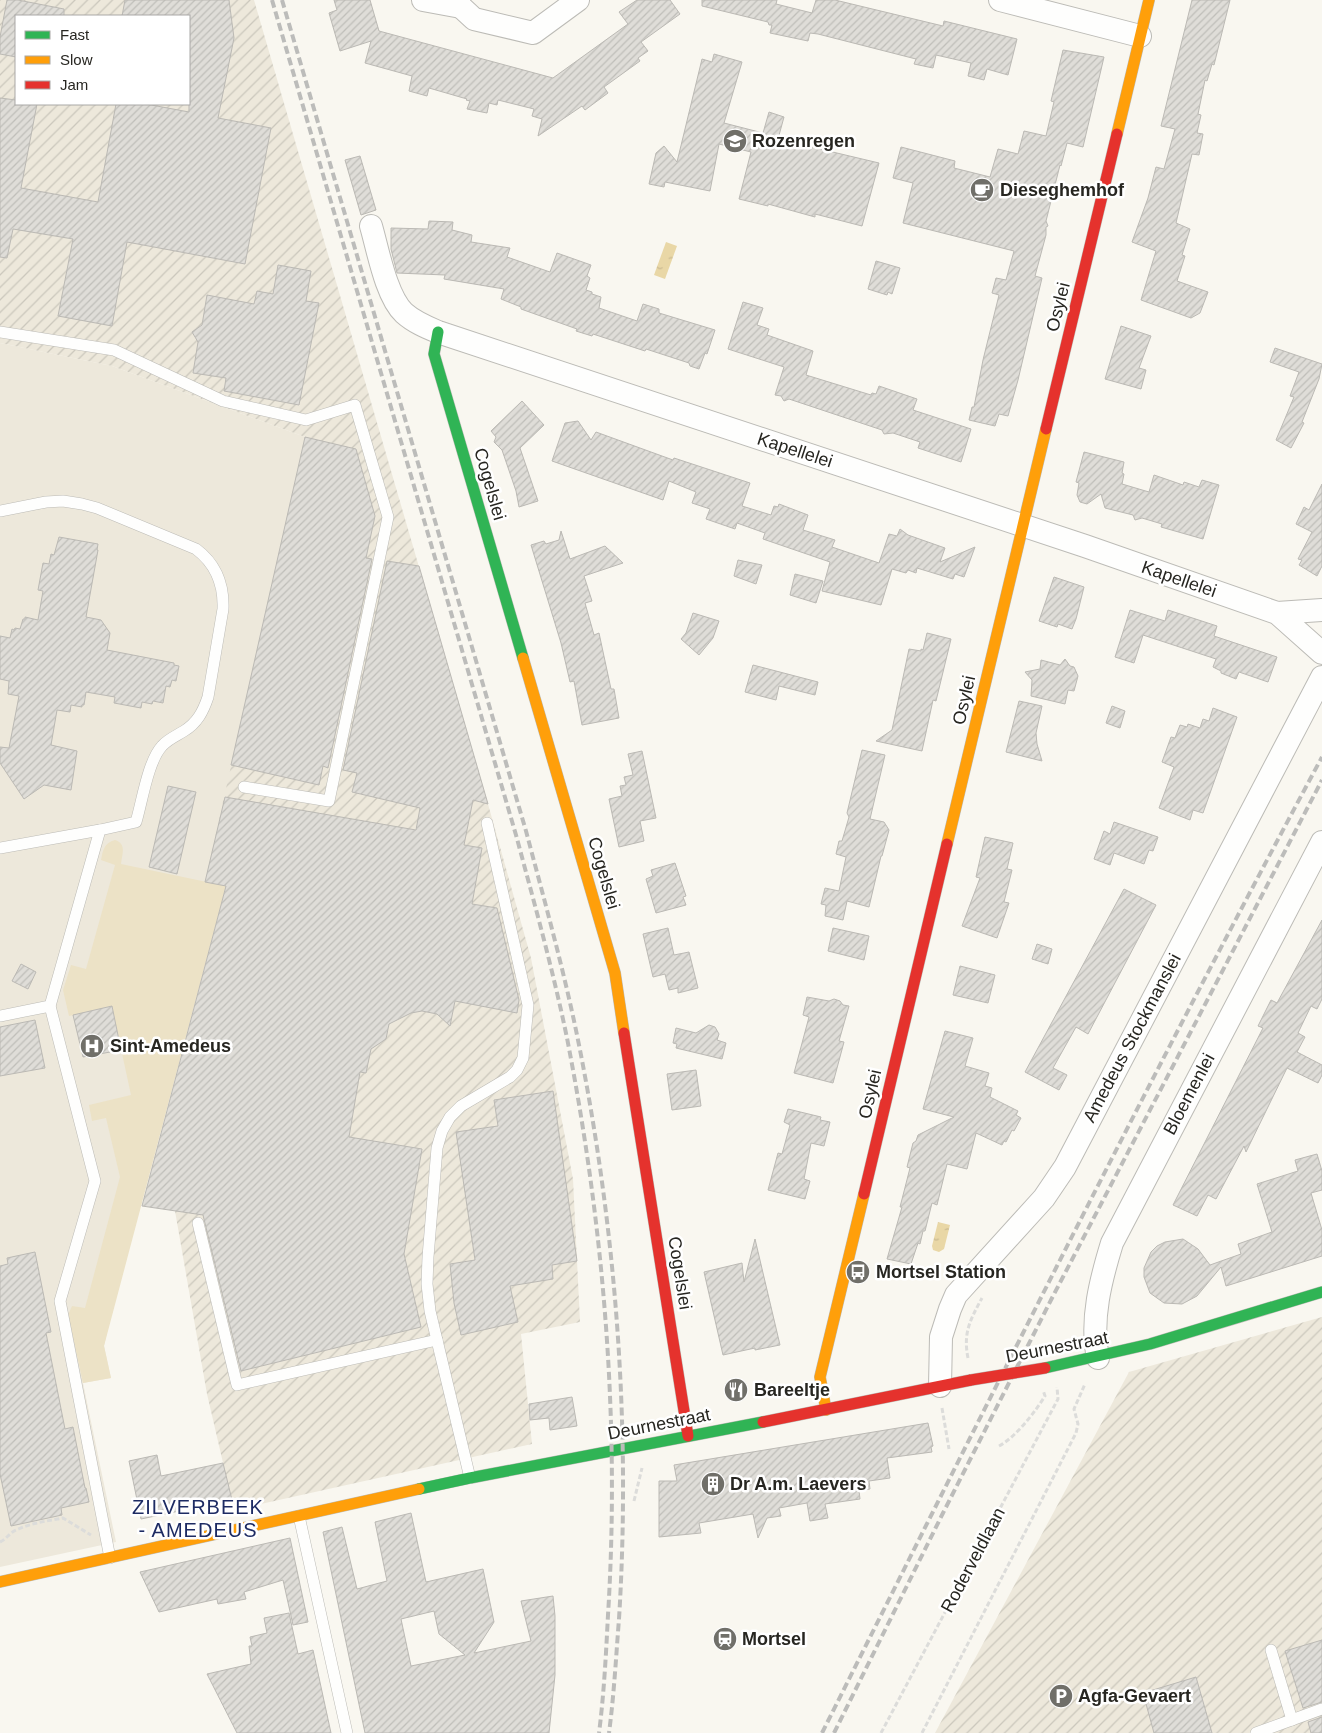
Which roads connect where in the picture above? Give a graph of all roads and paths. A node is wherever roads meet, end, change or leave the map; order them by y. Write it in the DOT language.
graph roads {
  1 [pos="423,0"];
  2 [pos="578,0"];
  3 [pos="1000,0"];
  4 [pos="1150,0"];
  5 [pos="464,4"];
  6 [pos="1140,36"];
  7 [pos="371,226"];
  8 [pos="0,332"];
  9 [pos="438,332"];
  10 [pos="0,511"];
  11 [pos="1024,526"];
  12 [pos="1322,610"];
  13 [pos="1277,613"];
  14 [pos="1322,653"];
  15 [pos="1322,677"];
  16 [pos="244,786"];
  17 [pos="487,823"];
  18 [pos="100,830"];
  19 [pos="1322,842"];
  20 [pos="0,848"];
  21 [pos="50,1006"];
  22 [pos="0,1016"];
  23 [pos="198,1223"];
  24 [pos="1322,1292"];
  25 [pos="437,1340"];
  26 [pos="1098,1358"];
  27 [pos="1087,1379"];
  28 [pos="1057,1386"];
  29 [pos="1043,1389"];
  30 [pos="941,1396"];
  31 [pos="826,1410"];
  32 [pos="688,1436"];
  33 [pos="641,1446"];
  34 [pos="999,1446"];
  35 [pos="949,1449"];
  36 [pos="470,1478"];
  37 [pos="634,1501"];
  38 [pos="299,1516"];
  39 [pos="107,1541"];
  40 [pos="0,1542"];
  41 [pos="110,1558"];
  42 [pos="0,1582"];
  43 [pos="1272,1650"];
  44 [pos="1322,1710"];
  45 [pos="1292,1720"];
  46 [pos="347,1733"];
  47 [pos="881,1733"];
  48 [pos="922,1733"];
  49 [pos="1256,1733"];
  1 -- 5 [label="street"];
  2 -- 5 [label="street"];
  3 -- 6 [label="street"];
  4 -- 6 [label="street, Osylei"];
  6 -- 11 [label="street, Osylei"];
  7 -- 9 [label="street, Kapellelei"];
  8 -- 16 [label="lane"];
  9 -- 11 [label="street, Kapellelei"];
  9 -- 32 [label="street, Cogelslei"];
  10 -- 18 [label="lane"];
  11 -- 13 [label="street, Kapellelei"];
  11 -- 31 [label="street, Osylei"];
  12 -- 13 [label="street, Kapellelei"];
  13 -- 14 [label="street, Kapellelei"];
  15 -- 30 [label="street, Amedeus Stockmanslei"];
  17 -- 25 [label="lane"];
  18 -- 20 [label="lane"];
  18 -- 21 [label="lane"];
  19 -- 26 [label="street, Bloemenlei"];
  21 -- 22 [label="lane"];
  21 -- 39 [label="lane"];
  23 -- 25 [label="lane"];
  24 -- 26 [label="street, Deurnestraat"];
  25 -- 36 [label="lane"];
  26 -- 30 [label="street, Deurnestraat, bridge"];
  27 -- 48 [label="path"];
  28 -- 47 [label="path, Roderveldlaan"];
  29 -- 34 [label="path"];
  30 -- 31 [label="street, Deurnestraat"];
  30 -- 35 [label="path"];
  31 -- 32 [label="street, Deurnestraat"];
  32 -- 33 [label="street, Deurnestraat"];
  33 -- 36 [label="street, Deurnestraat"];
  33 -- 37 [label="path"];
  36 -- 38 [label="street, Deurnestraat"];
  38 -- 41 [label="street, Deurnestraat"];
  38 -- 46 [label="lane"];
  39 -- 40 [label="path"];
  39 -- 41 [label="lane"];
  41 -- 42 [label="street, Deurnestraat"];
  43 -- 45 [label="lane"];
  44 -- 45 [label="lane"];
  45 -- 49 [label="lane"];
}
